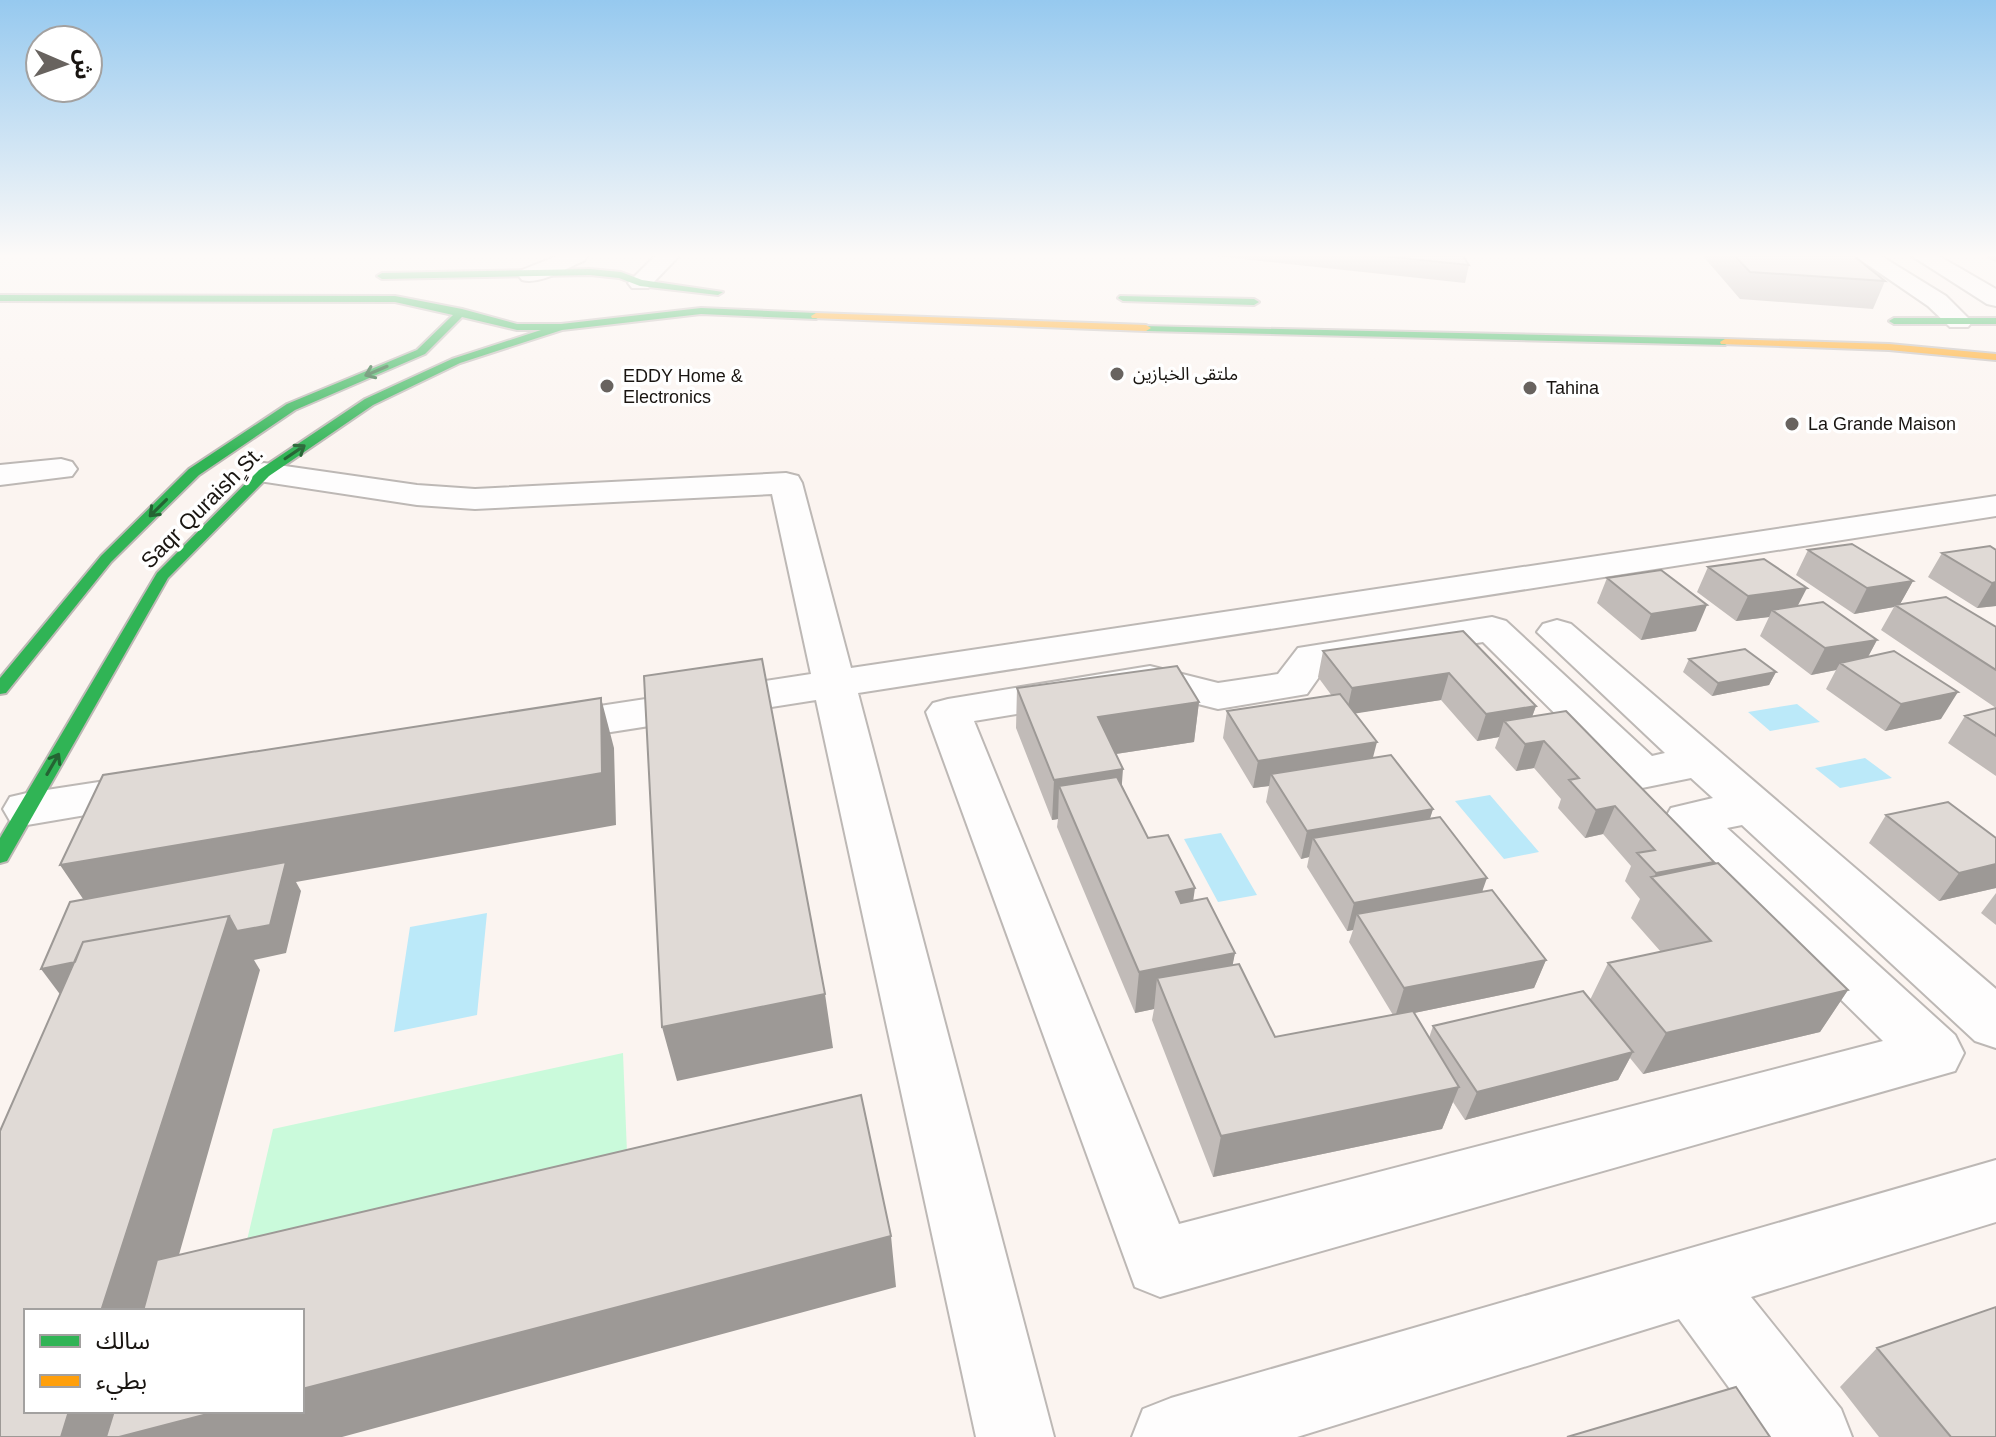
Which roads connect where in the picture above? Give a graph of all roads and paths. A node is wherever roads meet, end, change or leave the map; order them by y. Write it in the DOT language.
graph roads {
  1 [pos="451,323"];
  2 [pos="491,323"];
  3 [pos="576,323"];
  4 [pos="595,323"];
  5 [pos="1013,323"];
  6 [pos="1132,323"];
  7 [pos="1202,323"];
  8 [pos="561,327"];
  9 [pos="1141,328"];
  10 [pos="1187,330"];
  11 [pos="1996,357"];
  12 [pos="61,469"];
  13 [pos="264,473"];
  14 [pos="0,475"];
  15 [pos="1996,506"];
  16 [pos="1557,632"];
  17 [pos="834,684"];
  18 [pos="0,689"];
  19 [pos="508,734"];
  20 [pos="1702,761"];
  21 [pos="182,785"];
  22 [pos="1752,806"];
  23 [pos="27,809"];
  24 [pos="0,856"];
  25 [pos="1996,1024"];
  26 [pos="1996,1191"];
  27 [pos="1694,1281"];
  28 [pos="1015,1437"];
  29 [pos="1171,1437"];
  30 [pos="1813,1437"];
  1 -- 18 [label="main road, Saqr Quraish ٍSt., one-way"];
  2 -- 8 [label="main road"];
  3 -- 8 [label="main road"];
  4 -- 8 [label="main road"];
  5 -- 9 [label="main road"];
  6 -- 9 [label="main road"];
  7 -- 10 [label="main road"];
  13 -- 8 [label="main road, Saqr Quraish ٍSt., one-way"];
  9 -- 10 [label="main road"];
  10 -- 11 [label="main road"];
  12 -- 14 [label="street"];
  13 -- 17 [label="street"];
  23 -- 13 [label="main road, Saqr Quraish ٍSt., one-way"];
  15 -- 17 [label="street"];
  16 -- 20 [label="street"];
  17 -- 19 [label="street"];
  17 -- 28 [label="street"];
  20 -- 22 [label="street"];
  20 -- 22 [label="street"];
  21 -- 23 [label="street"];
  22 -- 25 [label="street"];
  23 -- 24 [label="main road, Saqr Quraish ٍSt."];
  26 -- 27 [label="street"];
  27 -- 29 [label="street"];
  27 -- 30 [label="street"];
}
